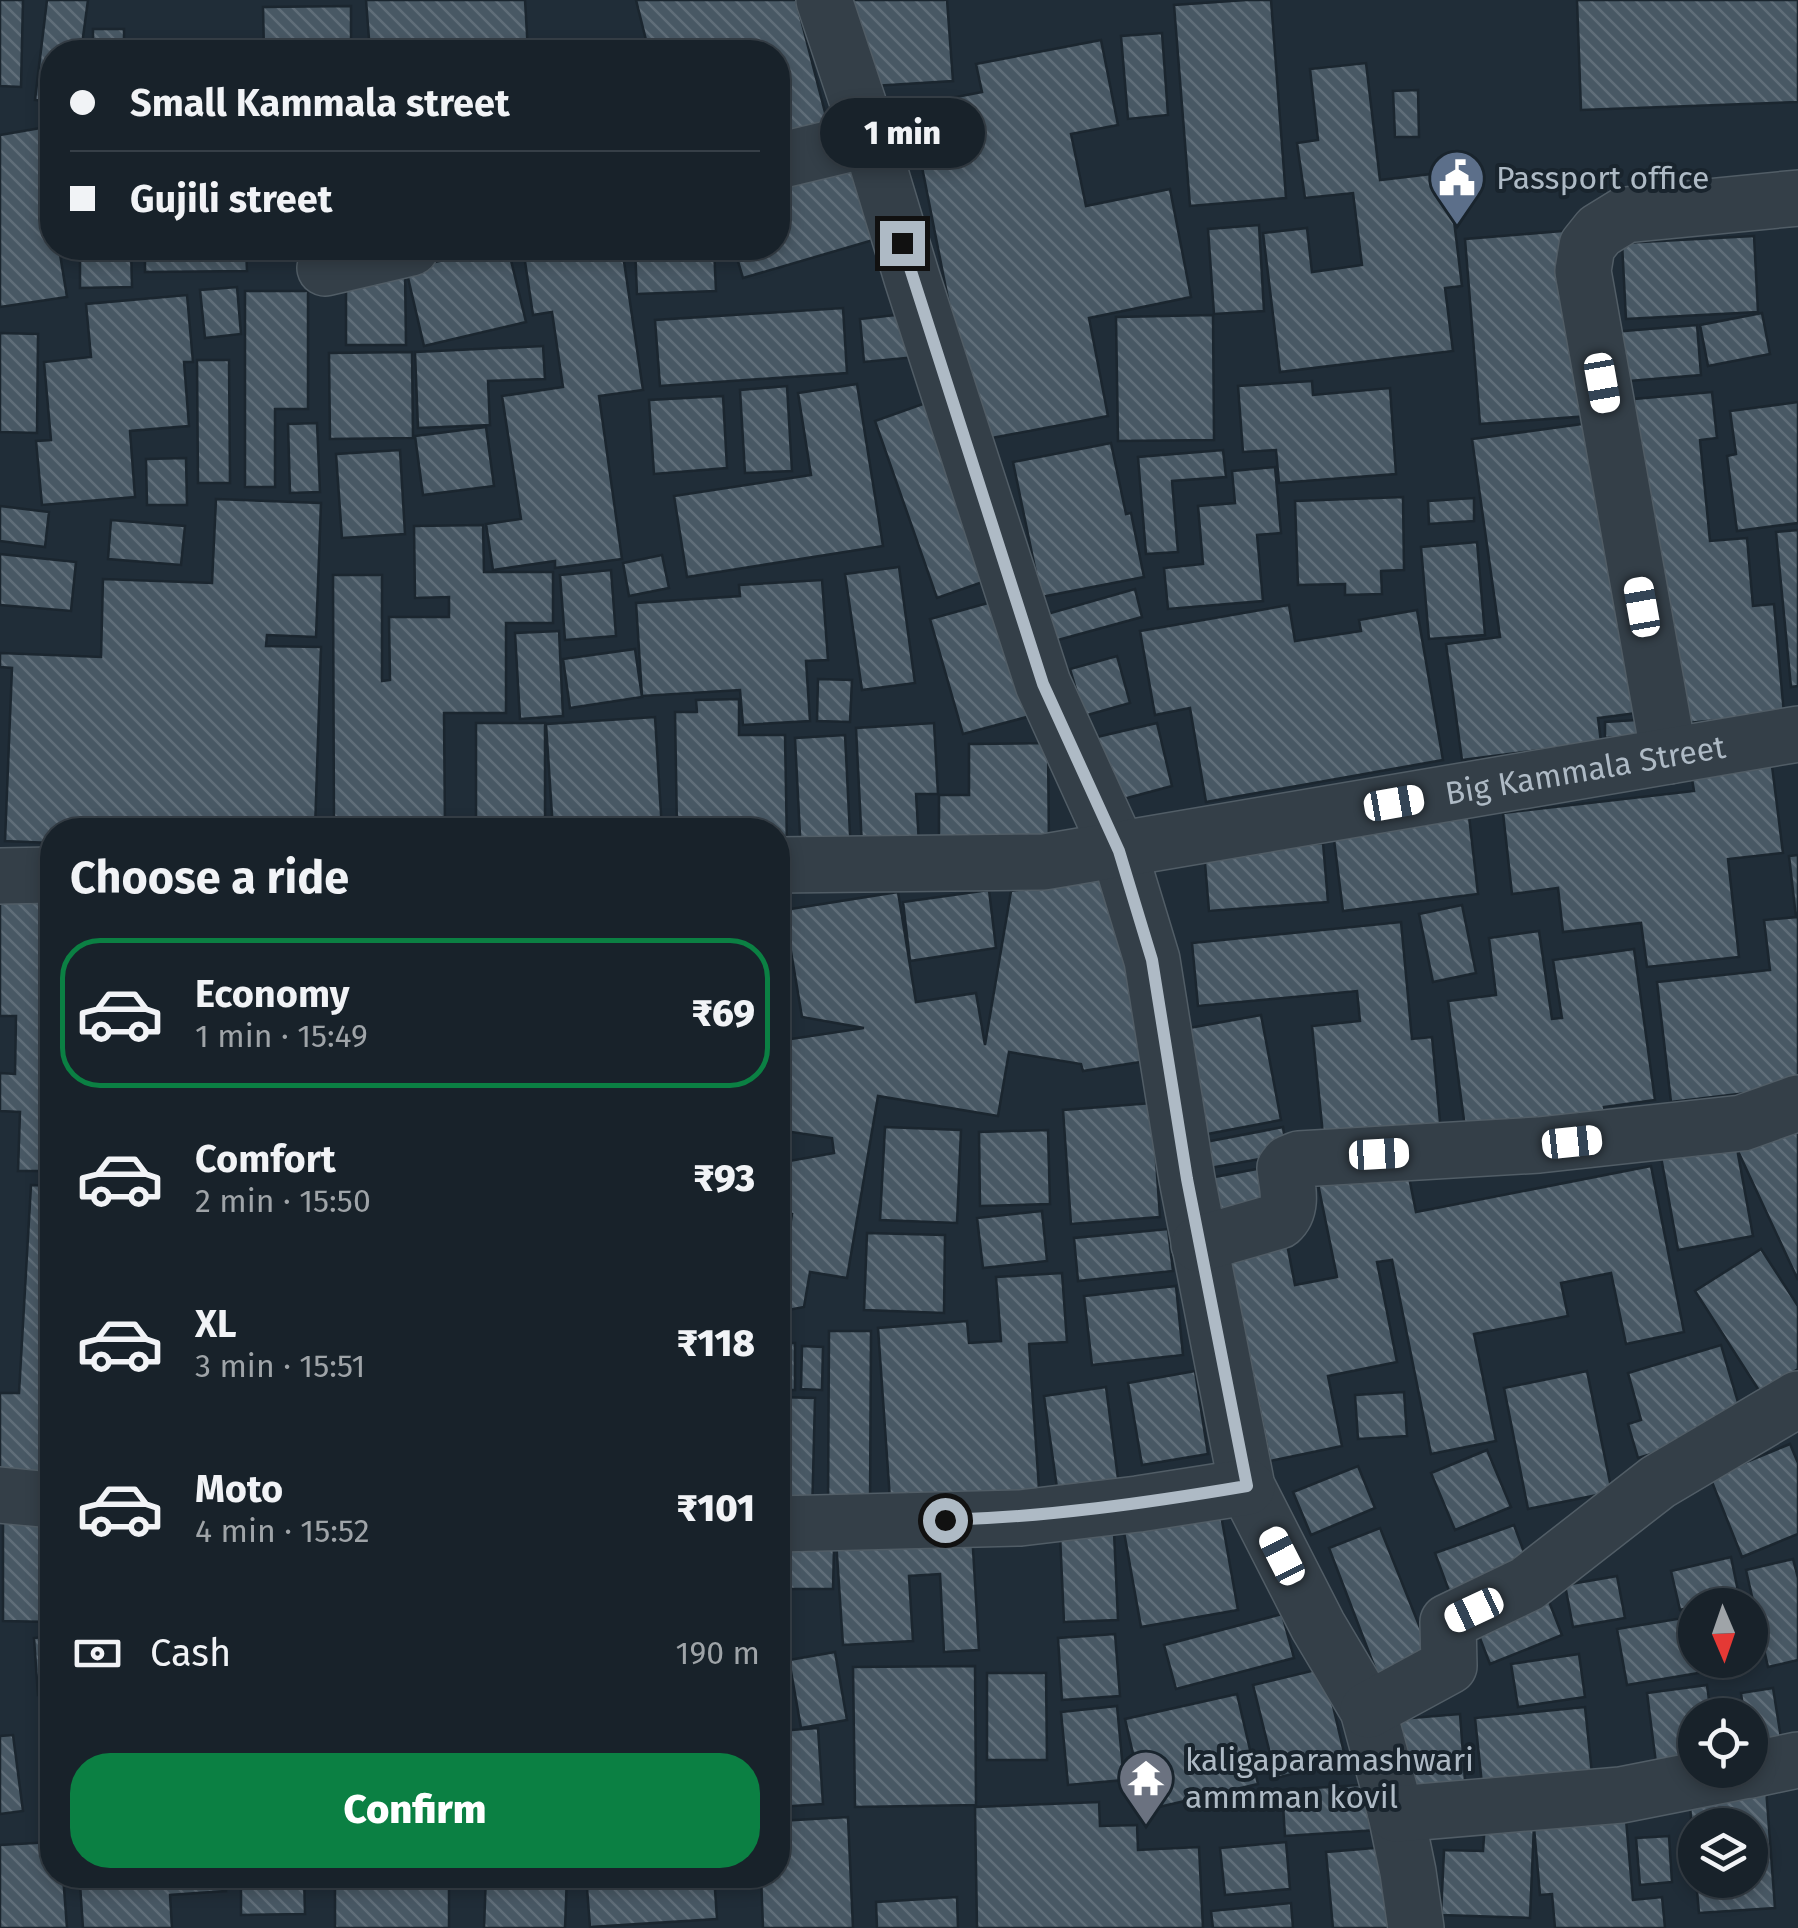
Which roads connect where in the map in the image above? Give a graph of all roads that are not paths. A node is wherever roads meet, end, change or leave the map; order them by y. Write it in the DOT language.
graph roads {
  1 [pos="824,0"];
  2 [pos="870,139"];
  3 [pos="790,158"];
  4 [pos="1798,198"];
  5 [pos="359,260"];
  6 [pos="325,268"];
  7 [pos="1798,734"];
  8 [pos="1669,756"];
  9 [pos="1119,851"];
  10 [pos="790,865"];
  11 [pos="40,874"];
  12 [pos="0,876"];
  13 [pos="1798,1103"];
  14 [pos="1199,1244"];
  15 [pos="1798,1399"];
  16 [pos="1247,1486"];
  17 [pos="0,1495"];
  18 [pos="40,1499"];
  19 [pos="790,1524"];
  20 [pos="1368,1710"];
  21 [pos="1798,1760"];
  22 [pos="1768,1766"];
  23 [pos="1678,1784"];
  24 [pos="1396,1814"];
  25 [pos="1416,1928"];
  1 -- 2 [label="street"];
  2 -- 3 [label="street"];
  2 -- 9 [label="street"];
  4 -- 8 [label="street"];
  5 -- 6 [label="street"];
  7 -- 8 [label="street, Big Kammala Street"];
  8 -- 9 [label="street, Big Kammala Street"];
  9 -- 10 [label="street, Big Kammala Street"];
  9 -- 14 [label="street"];
  11 -- 12 [label="street"];
  13 -- 14 [label="street"];
  14 -- 16 [label="street"];
  15 -- 20 [label="street"];
  16 -- 19 [label="street"];
  16 -- 20 [label="street"];
  17 -- 18 [label="street"];
  20 -- 24 [label="street"];
  21 -- 22 [label="street"];
  23 -- 24 [label="street"];
  24 -- 25 [label="street"];
}
